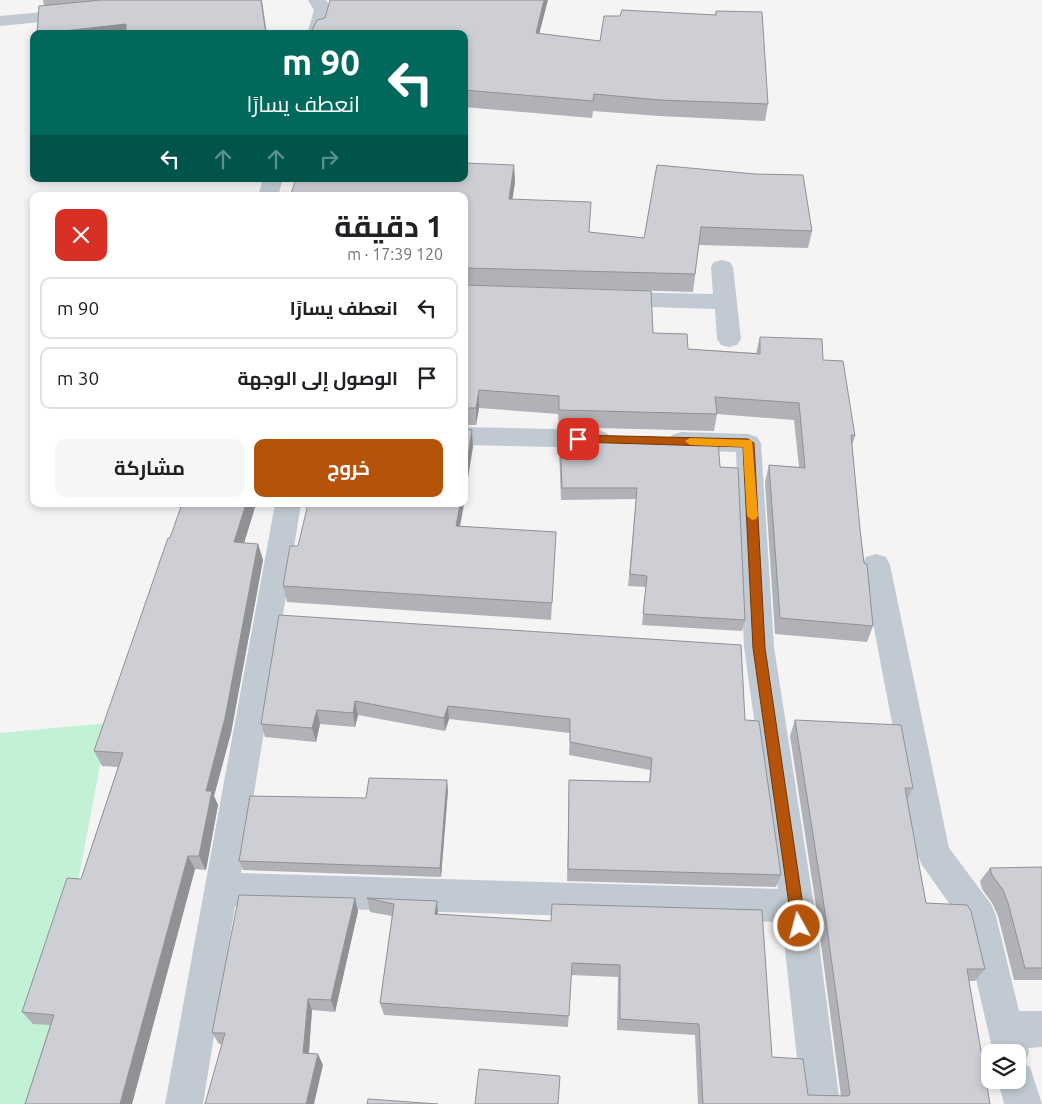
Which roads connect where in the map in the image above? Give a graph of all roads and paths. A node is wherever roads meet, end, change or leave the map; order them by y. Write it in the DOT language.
graph roads {
  1 [pos="317,0"];
  2 [pos="96,12"];
  3 [pos="0,21"];
  4 [pos="317,30"];
  5 [pos="722,267"];
  6 [pos="590,298"];
  7 [pos="726,302"];
  8 [pos="730,339"];
  9 [pos="468,436"];
  10 [pos="621,440"];
  11 [pos="660,441"];
  12 [pos="288,507"];
  13 [pos="876,565"];
  14 [pos="222,889"];
  15 [pos="797,906"];
  16 [pos="1042,1029"];
  17 [pos="1008,1041"];
  18 [pos="1019,1089"];
  19 [pos="184,1104"];
  20 [pos="821,1104"];
  21 [pos="1023,1104"];
  1 -- 4 [label="street"];
  2 -- 3 [label="street"];
  5 -- 7 [label="street"];
  6 -- 7 [label="street"];
  7 -- 8 [label="street"];
  9 -- 10 [label="street"];
  11 -- 15 [label="street"];
  12 -- 14 [label="street"];
  13 -- 17 [label="street"];
  14 -- 15 [label="street"];
  14 -- 19 [label="street"];
  15 -- 20 [label="street"];
  16 -- 17 [label="street"];
  18 -- 21 [label="street"];
}
